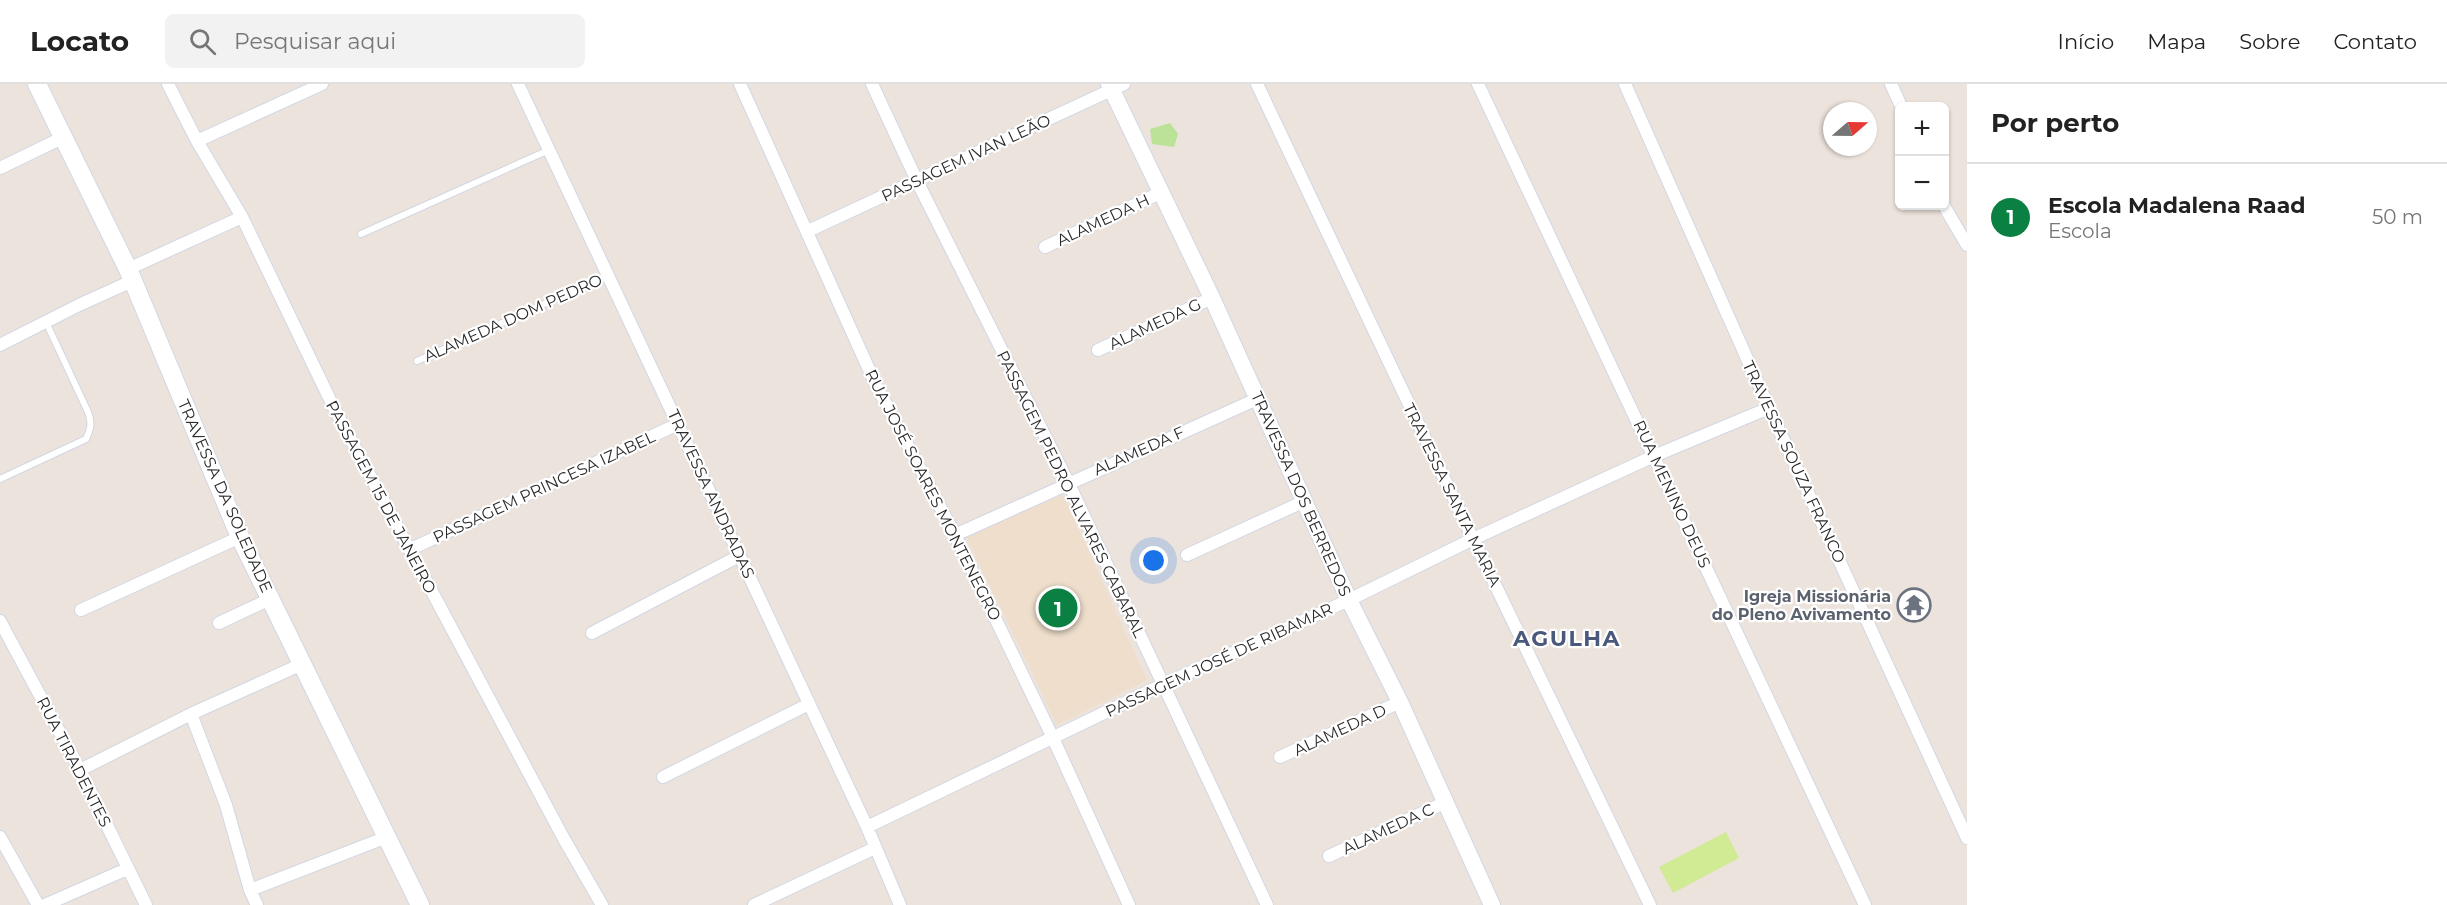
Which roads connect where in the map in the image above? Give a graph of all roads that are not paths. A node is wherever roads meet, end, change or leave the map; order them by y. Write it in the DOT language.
graph roads {
  1 [pos="37,84"];
  2 [pos="168,84"];
  3 [pos="322,84"];
  4 [pos="519,84"];
  5 [pos="740,84"];
  6 [pos="873,84"];
  7 [pos="1257,84"];
  8 [pos="1478,84"];
  9 [pos="1624,84"];
  10 [pos="1891,84"];
  11 [pos="1115,86"];
  12 [pos="1899,102"];
  13 [pos="64,137"];
  14 [pos="197,141"];
  15 [pos="549,150"];
  16 [pos="0,168"];
  17 [pos="917,181"];
  18 [pos="1162,192"];
  19 [pos="1946,210"];
  20 [pos="242,217"];
  21 [pos="808,231"];
  22 [pos="360,234"];
  23 [pos="1967,244"];
  24 [pos="1045,247"];
  25 [pos="130,275"];
  26 [pos="610,275"];
  27 [pos="1212,298"];
  28 [pos="46,322"];
  29 [pos="0,345"];
  30 [pos="1098,350"];
  31 [pos="417,361"];
  32 [pos="1257,399"];
  33 [pos="1769,408"];
  34 [pos="678,424"];
  35 [pos="1654,456"];
  36 [pos="0,479"];
  37 [pos="1068,482"];
  38 [pos="1305,501"];
  39 [pos="955,535"];
  40 [pos="240,537"];
  41 [pos="1473,539"];
  42 [pos="411,549"];
  43 [pos="1187,555"];
  44 [pos="739,556"];
  45 [pos="270,599"];
  46 [pos="1349,600"];
  47 [pos="81,610"];
  48 [pos="0,621"];
  49 [pos="219,623"];
  50 [pos="592,633"];
  51 [pos="302,664"];
  52 [pos="1162,685"];
  53 [pos="1400,702"];
  54 [pos="809,704"];
  55 [pos="191,714"];
  56 [pos="1053,738"];
  57 [pos="1280,757"];
  58 [pos="80,770"];
  59 [pos="663,777"];
  60 [pos="1446,802"];
  61 [pos="867,827"];
  62 [pos="0,837"];
  63 [pos="387,837"];
  64 [pos="1967,838"];
  65 [pos="875,848"];
  66 [pos="1329,856"];
  67 [pos="128,869"];
  68 [pos="250,890"];
  69 [pos="38,905"];
  70 [pos="45,905"];
  71 [pos="146,905"];
  72 [pos="256,905"];
  73 [pos="420,905"];
  74 [pos="603,905"];
  75 [pos="754,905"];
  76 [pos="900,905"];
  77 [pos="1129,905"];
  78 [pos="1267,905"];
  79 [pos="1492,905"];
  80 [pos="1650,905"];
  81 [pos="1865,905"];
  1 -- 13 [label="main road, TRAVESSA DA SOLEDADE"];
  2 -- 14 [label="street, PASSAGEM 15 DE JANEIRO"];
  3 -- 14 [label="street"];
  4 -- 15 [label="street, TRAVESSA ANDRADAS"];
  5 -- 21 [label="street, RUA JOSÉ SOARES MONTENEGRO"];
  6 -- 17 [label="street, PASSAGEM PEDRO ALVARES CABARAL"];
  7 -- 41 [label="street, TRAVESSA SANTA MARIA"];
  8 -- 35 [label="street, RUA MENINO DEUS"];
  9 -- 33 [label="street, TRAVESSA SOUZA FRANCO"];
  10 -- 12 [label="street"];
  11 -- 17 [label="street, PASSAGEM IVAN LEÃO"];
  11 -- 18 [label="street, TRAVESSA DOS BERREDOS"];
  13 -- 16 [label="street"];
  13 -- 25 [label="main road, TRAVESSA DA SOLEDADE"];
  14 -- 20 [label="street, PASSAGEM 15 DE JANEIRO"];
  15 -- 22 [label="lane"];
  15 -- 26 [label="street, TRAVESSA ANDRADAS"];
  17 -- 21 [label="street, PASSAGEM IVAN LEÃO"];
  17 -- 37 [label="street, PASSAGEM PEDRO ALVARES CABARAL"];
  18 -- 24 [label="street, ALAMEDA H"];
  18 -- 27 [label="street, TRAVESSA DOS BERREDOS"];
  19 -- 23 [label="street"];
  20 -- 25 [label="street"];
  20 -- 42 [label="street, PASSAGEM 15 DE JANEIRO"];
  21 -- 39 [label="street, RUA JOSÉ SOARES MONTENEGRO"];
  25 -- 28 [label="street"];
  25 -- 40 [label="main road, TRAVESSA DA SOLEDADE"];
  26 -- 31 [label="lane, ALAMEDA DOM PEDRO"];
  26 -- 34 [label="street, TRAVESSA ANDRADAS"];
  27 -- 30 [label="street, ALAMEDA G"];
  27 -- 32 [label="street, TRAVESSA DOS BERREDOS"];
  28 -- 29 [label="street"];
  28 -- 36 [label="lane"];
  32 -- 37 [label="street, ALAMEDA F"];
  32 -- 38 [label="street, TRAVESSA DOS BERREDOS"];
  33 -- 35 [label="street, PASSAGEM JOSÉ DE RIBAMAR"];
  33 -- 64 [label="street, TRAVESSA SOUZA FRANCO"];
  34 -- 42 [label="street, PASSAGEM PRINCESA IZABEL"];
  34 -- 44 [label="street, TRAVESSA ANDRADAS"];
  35 -- 41 [label="street, PASSAGEM JOSÉ DE RIBAMAR"];
  35 -- 81 [label="street, RUA MENINO DEUS"];
  37 -- 39 [label="street, ALAMEDA F"];
  37 -- 52 [label="street, PASSAGEM PEDRO ALVARES CABARAL"];
  38 -- 43 [label="street"];
  38 -- 46 [label="street, TRAVESSA DOS BERREDOS"];
  39 -- 56 [label="street, RUA JOSÉ SOARES MONTENEGRO"];
  40 -- 45 [label="main road, TRAVESSA DA SOLEDADE"];
  40 -- 47 [label="street"];
  41 -- 46 [label="street, PASSAGEM JOSÉ DE RIBAMAR"];
  41 -- 80 [label="street, TRAVESSA SANTA MARIA"];
  42 -- 74 [label="street, PASSAGEM 15 DE JANEIRO"];
  44 -- 50 [label="street"];
  44 -- 54 [label="street, TRAVESSA ANDRADAS"];
  45 -- 49 [label="street"];
  45 -- 51 [label="main road, TRAVESSA DA SOLEDADE"];
  46 -- 52 [label="street, PASSAGEM JOSÉ DE RIBAMAR"];
  46 -- 53 [label="street, TRAVESSA DOS BERREDOS"];
  48 -- 58 [label="street, RUA TIRADENTES"];
  51 -- 55 [label="street"];
  51 -- 63 [label="main road, TRAVESSA DA SOLEDADE"];
  52 -- 56 [label="street, PASSAGEM JOSÉ DE RIBAMAR"];
  52 -- 78 [label="street, PASSAGEM PEDRO ALVARES CABARAL"];
  53 -- 57 [label="street, ALAMEDA D"];
  53 -- 60 [label="street, TRAVESSA DOS BERREDOS"];
  54 -- 59 [label="street"];
  54 -- 61 [label="street, TRAVESSA ANDRADAS"];
  55 -- 58 [label="street"];
  55 -- 68 [label="street"];
  56 -- 61 [label="street, PASSAGEM JOSÉ DE RIBAMAR"];
  56 -- 77 [label="street, RUA JOSÉ SOARES MONTENEGRO"];
  58 -- 67 [label="street, RUA TIRADENTES"];
  60 -- 66 [label="street, ALAMEDA C"];
  60 -- 79 [label="street, TRAVESSA DOS BERREDOS"];
  61 -- 65 [label="street, TRAVESSA ANDRADAS"];
  62 -- 69 [label="street"];
  63 -- 68 [label="street"];
  63 -- 73 [label="main road, TRAVESSA DA SOLEDADE"];
  65 -- 75 [label="street"];
  65 -- 76 [label="street, TRAVESSA ANDRADAS"];
  67 -- 70 [label="street"];
  67 -- 71 [label="street, RUA TIRADENTES"];
  68 -- 72 [label="street"];
}
